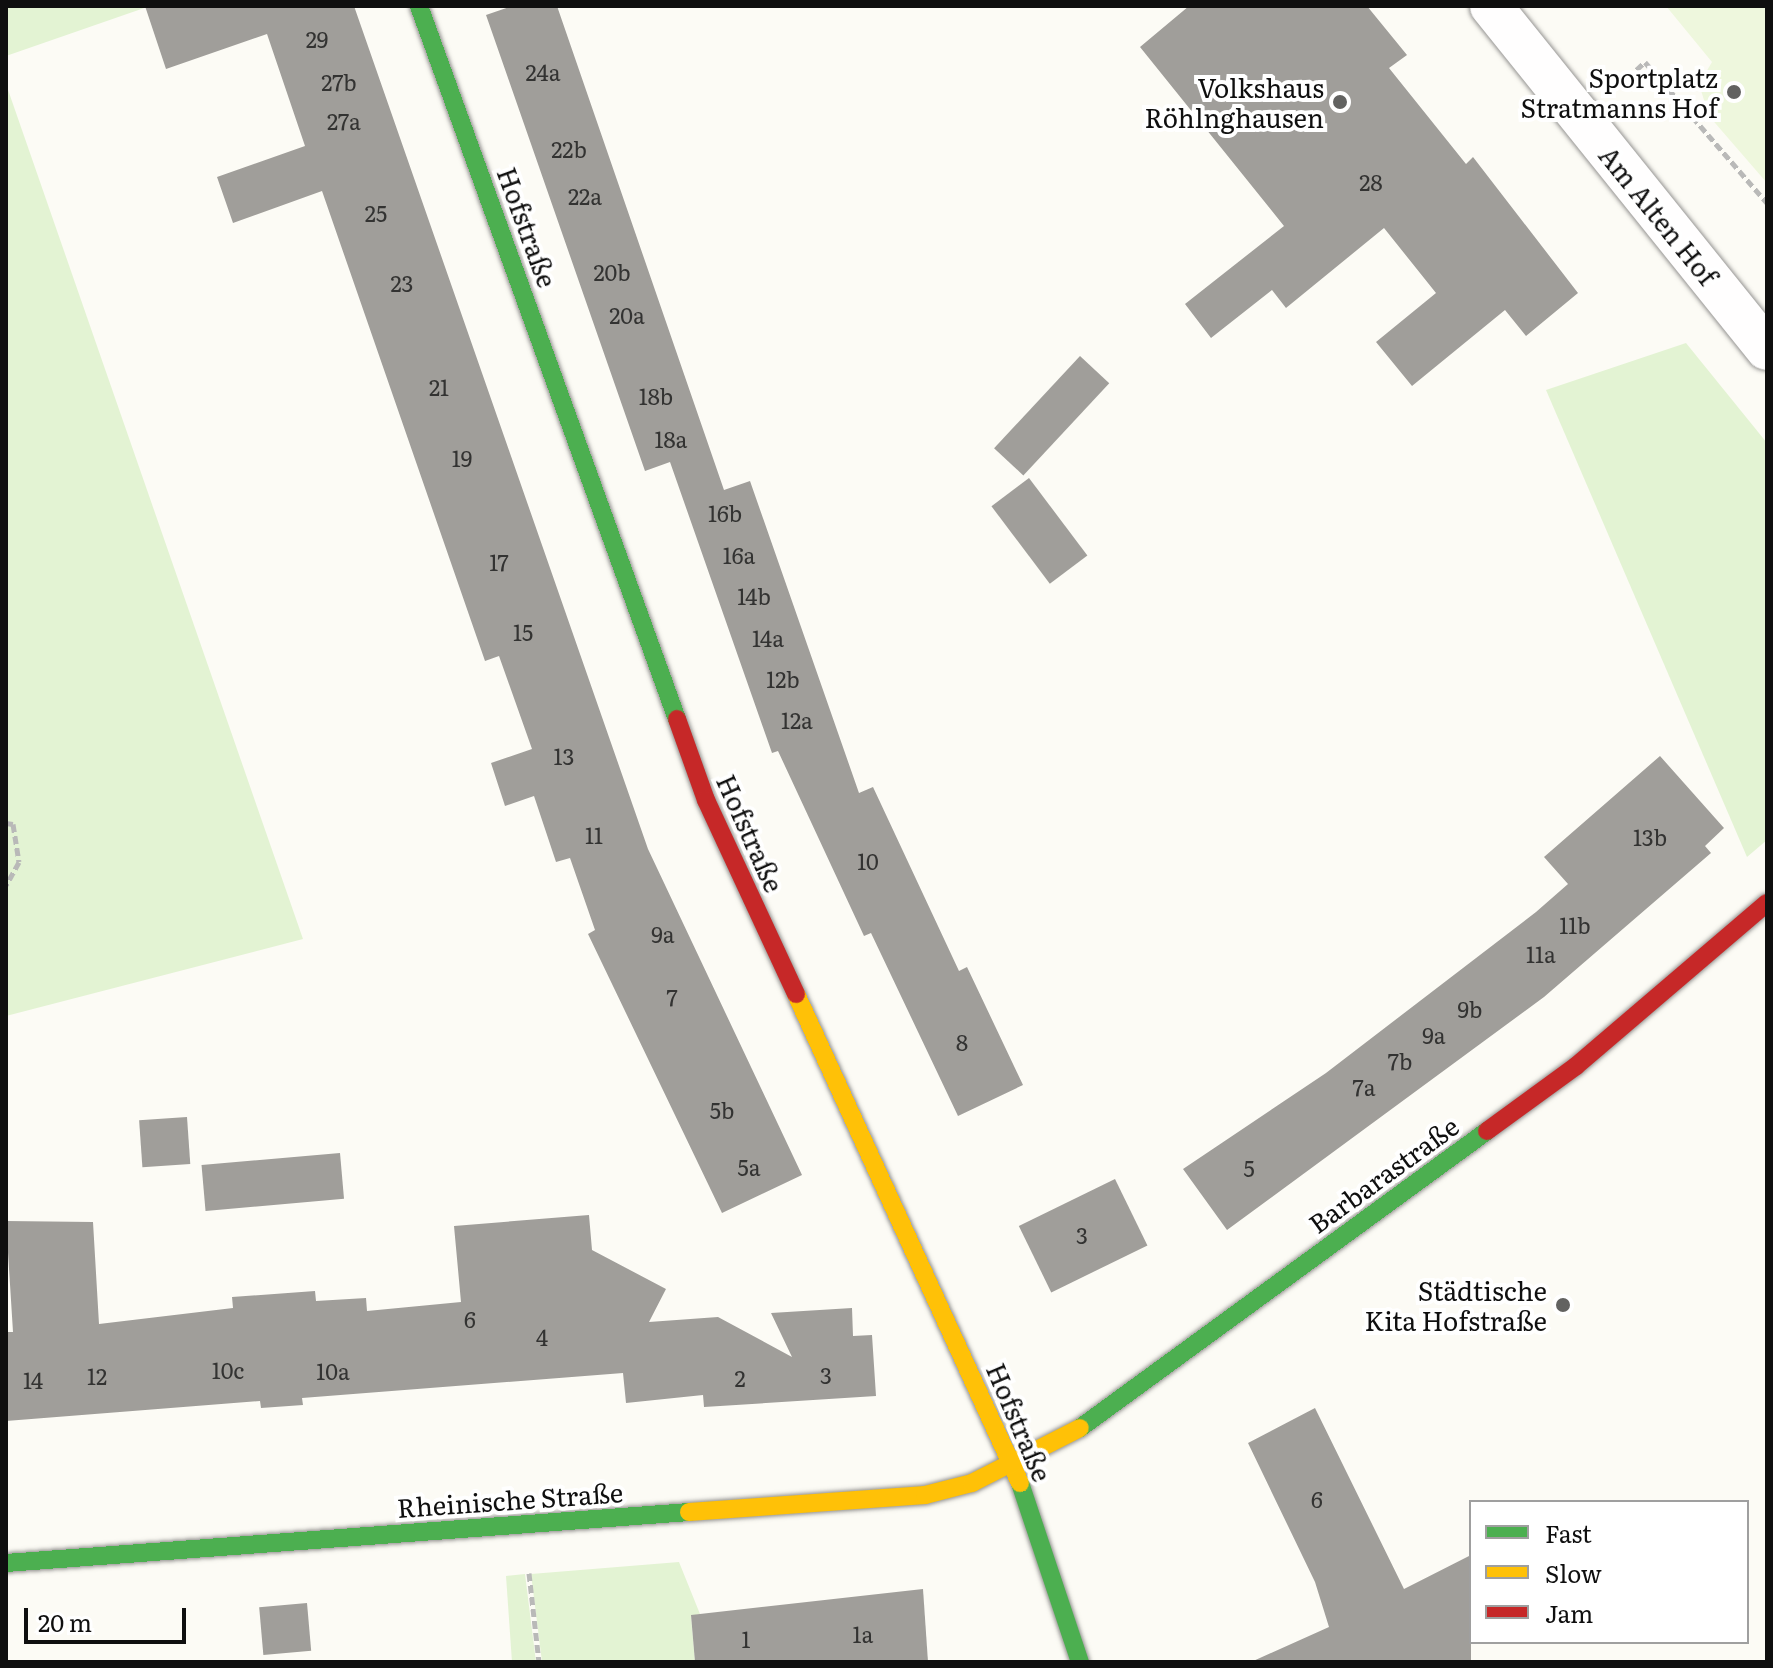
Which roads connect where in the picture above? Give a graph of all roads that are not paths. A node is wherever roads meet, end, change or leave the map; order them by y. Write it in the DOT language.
graph roads {
  1 [pos="419,6"];
  2 [pos="1491,6"];
  3 [pos="1767,349"];
  4 [pos="1767,903"];
  5 [pos="1014,1466"];
  6 [pos="6,1563"];
  7 [pos="1080,1662"];
  1 -- 5 [label="street, Hofstraße"];
  2 -- 3 [label="street, Am Alten Hof"];
  4 -- 5 [label="street, Barbarastraße"];
  5 -- 6 [label="street, Rheinische Straße"];
  5 -- 7 [label="street, Hofstraße"];
}
